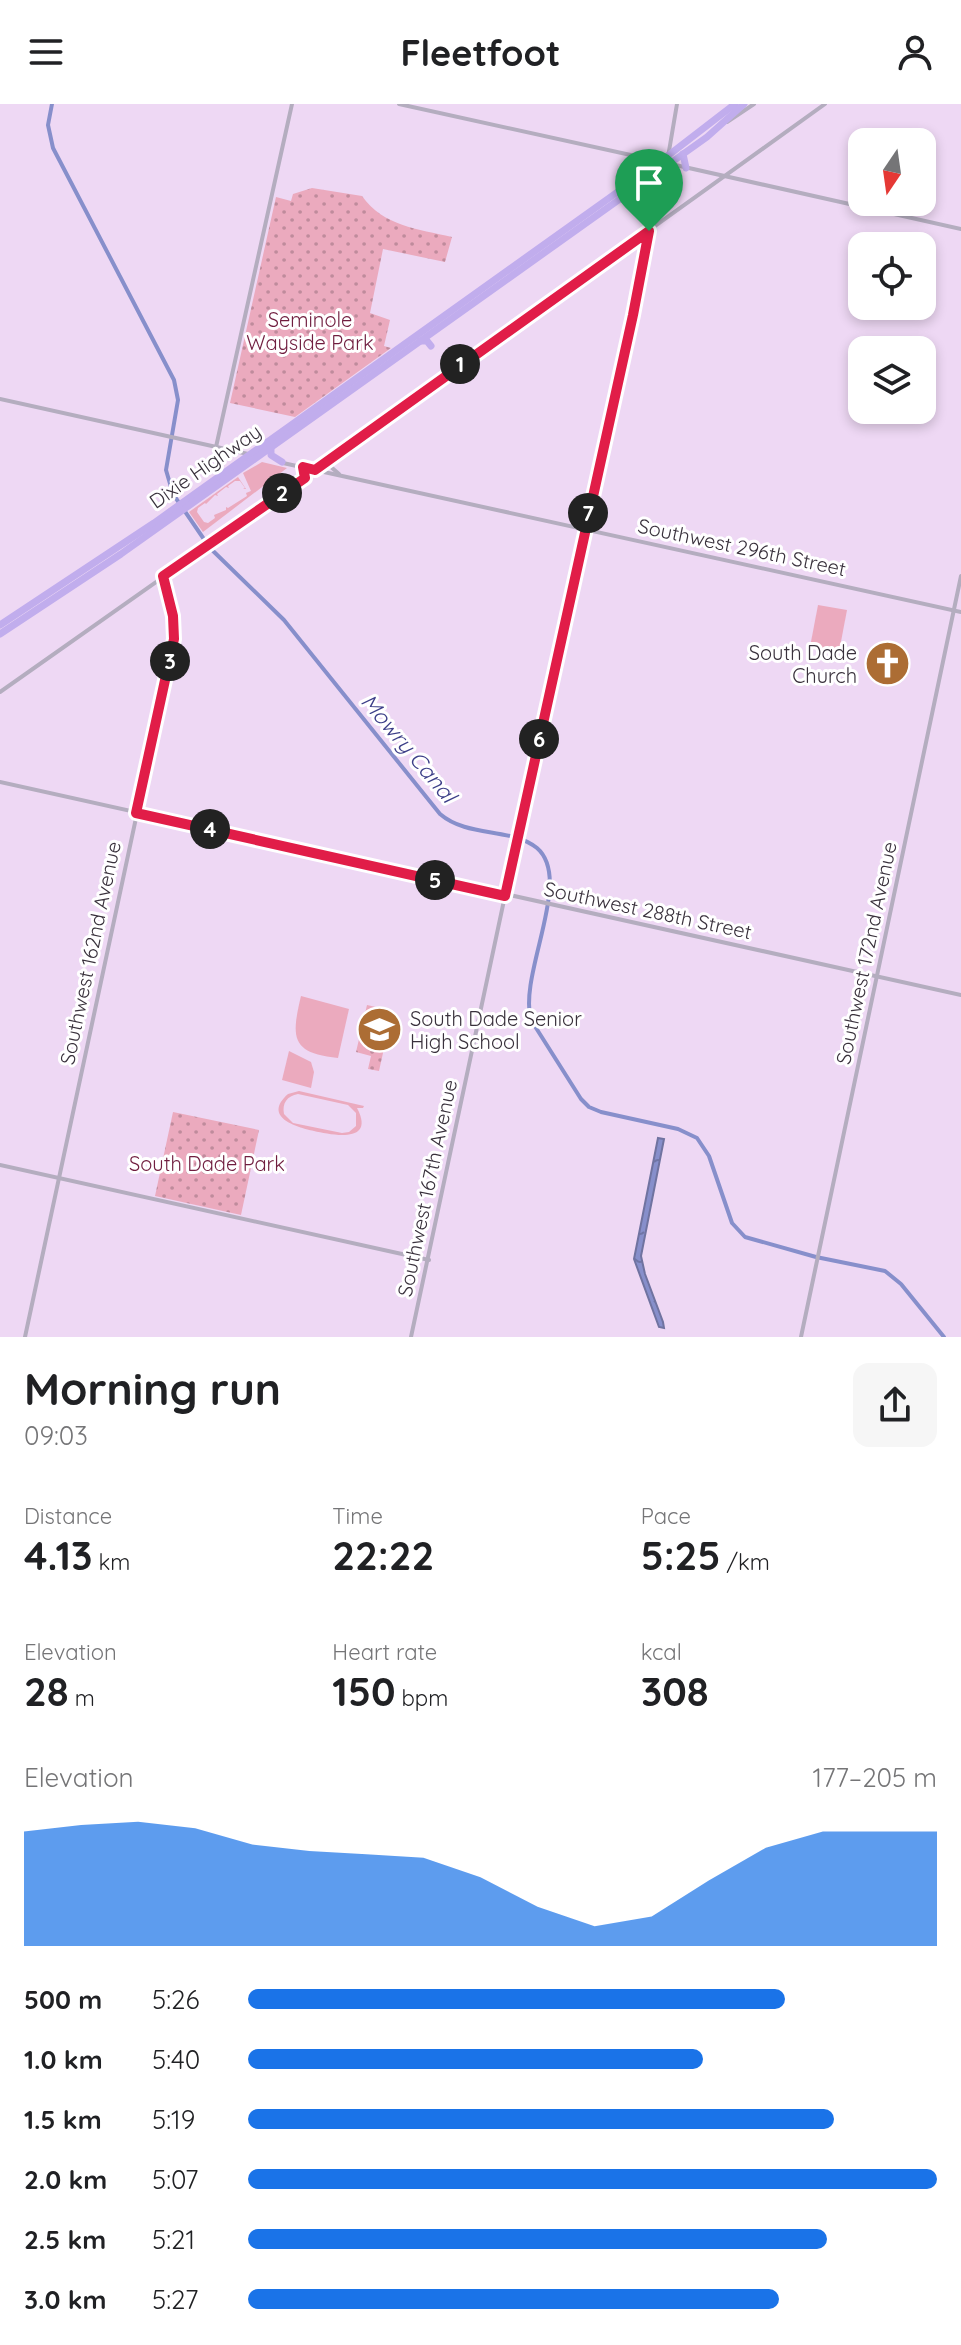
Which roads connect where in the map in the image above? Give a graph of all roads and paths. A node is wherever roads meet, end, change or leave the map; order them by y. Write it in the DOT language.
graph roads {
  1 [pos="292,104"];
  2 [pos="399,104"];
  3 [pos="677,104"];
  4 [pos="735,104"];
  5 [pos="744,104"];
  6 [pos="754,104"];
  7 [pos="825,104"];
  8 [pos="721,126"];
  9 [pos="683,154"];
  10 [pos="662,161"];
  11 [pos="686,168"];
  12 [pos="737,168"];
  13 [pos="726,176"];
  14 [pos="742,180"];
  15 [pos="629,192"];
  16 [pos="591,211"];
  17 [pos="961,229"];
  18 [pos="649,231"];
  19 [pos="548,241"];
  20 [pos="561,241"];
  21 [pos="517,272"];
  22 [pos="453,309"];
  23 [pos="437,321"];
  24 [pos="430,330"];
  25 [pos="419,342"];
  26 [pos="431,346"];
  27 [pos="384,362"];
  28 [pos="0,399"];
  29 [pos="307,418"];
  30 [pos="216,447"];
  31 [pos="271,447"];
  32 [pos="234,451"];
  33 [pos="250,454"];
  34 [pos="259,456"];
  35 [pos="331,458"];
  36 [pos="282,462"];
  37 [pos="237,463"];
  38 [pos="303,467"];
  39 [pos="315,470"];
  40 [pos="341,475"];
  41 [pos="305,478"];
  42 [pos="205,495"];
  43 [pos="182,507"];
  44 [pos="585,529"];
  45 [pos="119,551"];
  46 [pos="163,576"];
  47 [pos="961,576"];
  48 [pos="954,610"];
  49 [pos="961,612"];
  50 [pos="1,625"];
  51 [pos="0,634"];
  52 [pos="0,692"];
  53 [pos="0,782"];
  54 [pos="136,813"];
  55 [pos="505,896"];
  56 [pos="878,977"];
  57 [pos="961,995"];
  58 [pos="0,1165"];
  59 [pos="58,1179"];
  60 [pos="429,1260"];
  61 [pos="25,1337"];
  62 [pos="411,1337"];
  63 [pos="801,1337"];
  1 -- 30 [label="street"];
  2 -- 10 [label="street"];
  3 -- 10 [label="street"];
  4 -- 10 [label="highway"];
  5 -- 8 [label="highway"];
  6 -- 8 [label="street"];
  7 -- 12 [label="street"];
  8 -- 9 [label="highway"];
  9 -- 10 [label="highway"];
  9 -- 11 [label="highway"];
  10 -- 11 [label="street"];
  10 -- 15 [label="highway"];
  10 -- 15 [label="highway"];
  10 -- 16 [label="highway"];
  11 -- 13 [label="street"];
  12 -- 13 [label="street"];
  12 -- 14 [label="street"];
  13 -- 14 [label="street"];
  13 -- 18 [label="street"];
  14 -- 17 [label="street"];
  15 -- 20 [label="highway"];
  16 -- 19 [label="highway"];
  16 -- 20 [label="highway"];
  18 -- 35 [label="street"];
  18 -- 44 [label="street, Southwest 167th Avenue"];
  19 -- 21 [label="highway"];
  19 -- 22 [label="highway"];
  20 -- 21 [label="highway"];
  21 -- 24 [label="highway"];
  22 -- 23 [label="highway"];
  22 -- 24 [label="highway"];
  23 -- 24 [label="highway"];
  23 -- 25 [label="highway"];
  24 -- 25 [label="highway"];
  24 -- 27 [label="highway"];
  25 -- 26 [label="highway"];
  25 -- 27 [label="highway"];
  27 -- 29 [label="highway, Dixie Highway"];
  28 -- 30 [label="street, Southwest 296th Street"];
  29 -- 31 [label="highway, Dixie Highway"];
  29 -- 33 [label="highway, Dixie Highway"];
  29 -- 34 [label="highway"];
  30 -- 32 [label="street, Southwest 296th Street"];
  31 -- 34 [label="highway, Dixie Highway"];
  31 -- 36 [label="highway"];
  32 -- 33 [label="street, Southwest 296th Street"];
  32 -- 37 [label="highway"];
  33 -- 34 [label="street, Southwest 296th Street"];
  33 -- 37 [label="highway, Dixie Highway"];
  33 -- 42 [label="highway"];
  34 -- 36 [label="street, Southwest 296th Street"];
  34 -- 42 [label="highway, Dixie Highway"];
  35 -- 39 [label="street"];
  35 -- 40 [label="street"];
  36 -- 38 [label="street, Southwest 296th Street"];
  37 -- 43 [label="highway, Dixie Highway"];
  38 -- 39 [label="street, Southwest 296th Street"];
  38 -- 41 [label="street"];
  39 -- 40 [label="street, Southwest 296th Street"];
  39 -- 41 [label="street"];
  40 -- 44 [label="street, Southwest 296th Street"];
  41 -- 46 [label="street"];
  42 -- 43 [label="highway, Dixie Highway"];
  43 -- 45 [label="highway, Dixie Highway"];
  43 -- 45 [label="highway, Dixie Highway"];
  44 -- 48 [label="street, Southwest 296th Street"];
  44 -- 55 [label="street, Southwest 167th Avenue"];
  45 -- 50 [label="highway, Dixie Highway"];
  45 -- 51 [label="highway"];
  46 -- 52 [label="street"];
  46 -- 54 [label="street, Southwest 162nd Avenue"];
  47 -- 48 [label="street, Southwest 172nd Avenue"];
  48 -- 49 [label="street, Southwest 296th Street"];
  48 -- 56 [label="street, Southwest 172nd Avenue"];
  53 -- 54 [label="street, Southwest 288th Street"];
  54 -- 55 [label="street, Southwest 288th Street"];
  54 -- 59 [label="street, Southwest 162nd Avenue"];
  55 -- 56 [label="street, Southwest 288th Street"];
  55 -- 60 [label="street, Southwest 167th Avenue"];
  56 -- 57 [label="street, Southwest 288th Street"];
  56 -- 63 [label="street, Southwest 172nd Avenue"];
  58 -- 59 [label="street"];
  59 -- 60 [label="street"];
  59 -- 61 [label="street, Southwest 162nd Avenue"];
  60 -- 62 [label="street, Southwest 167th Avenue"];
}
